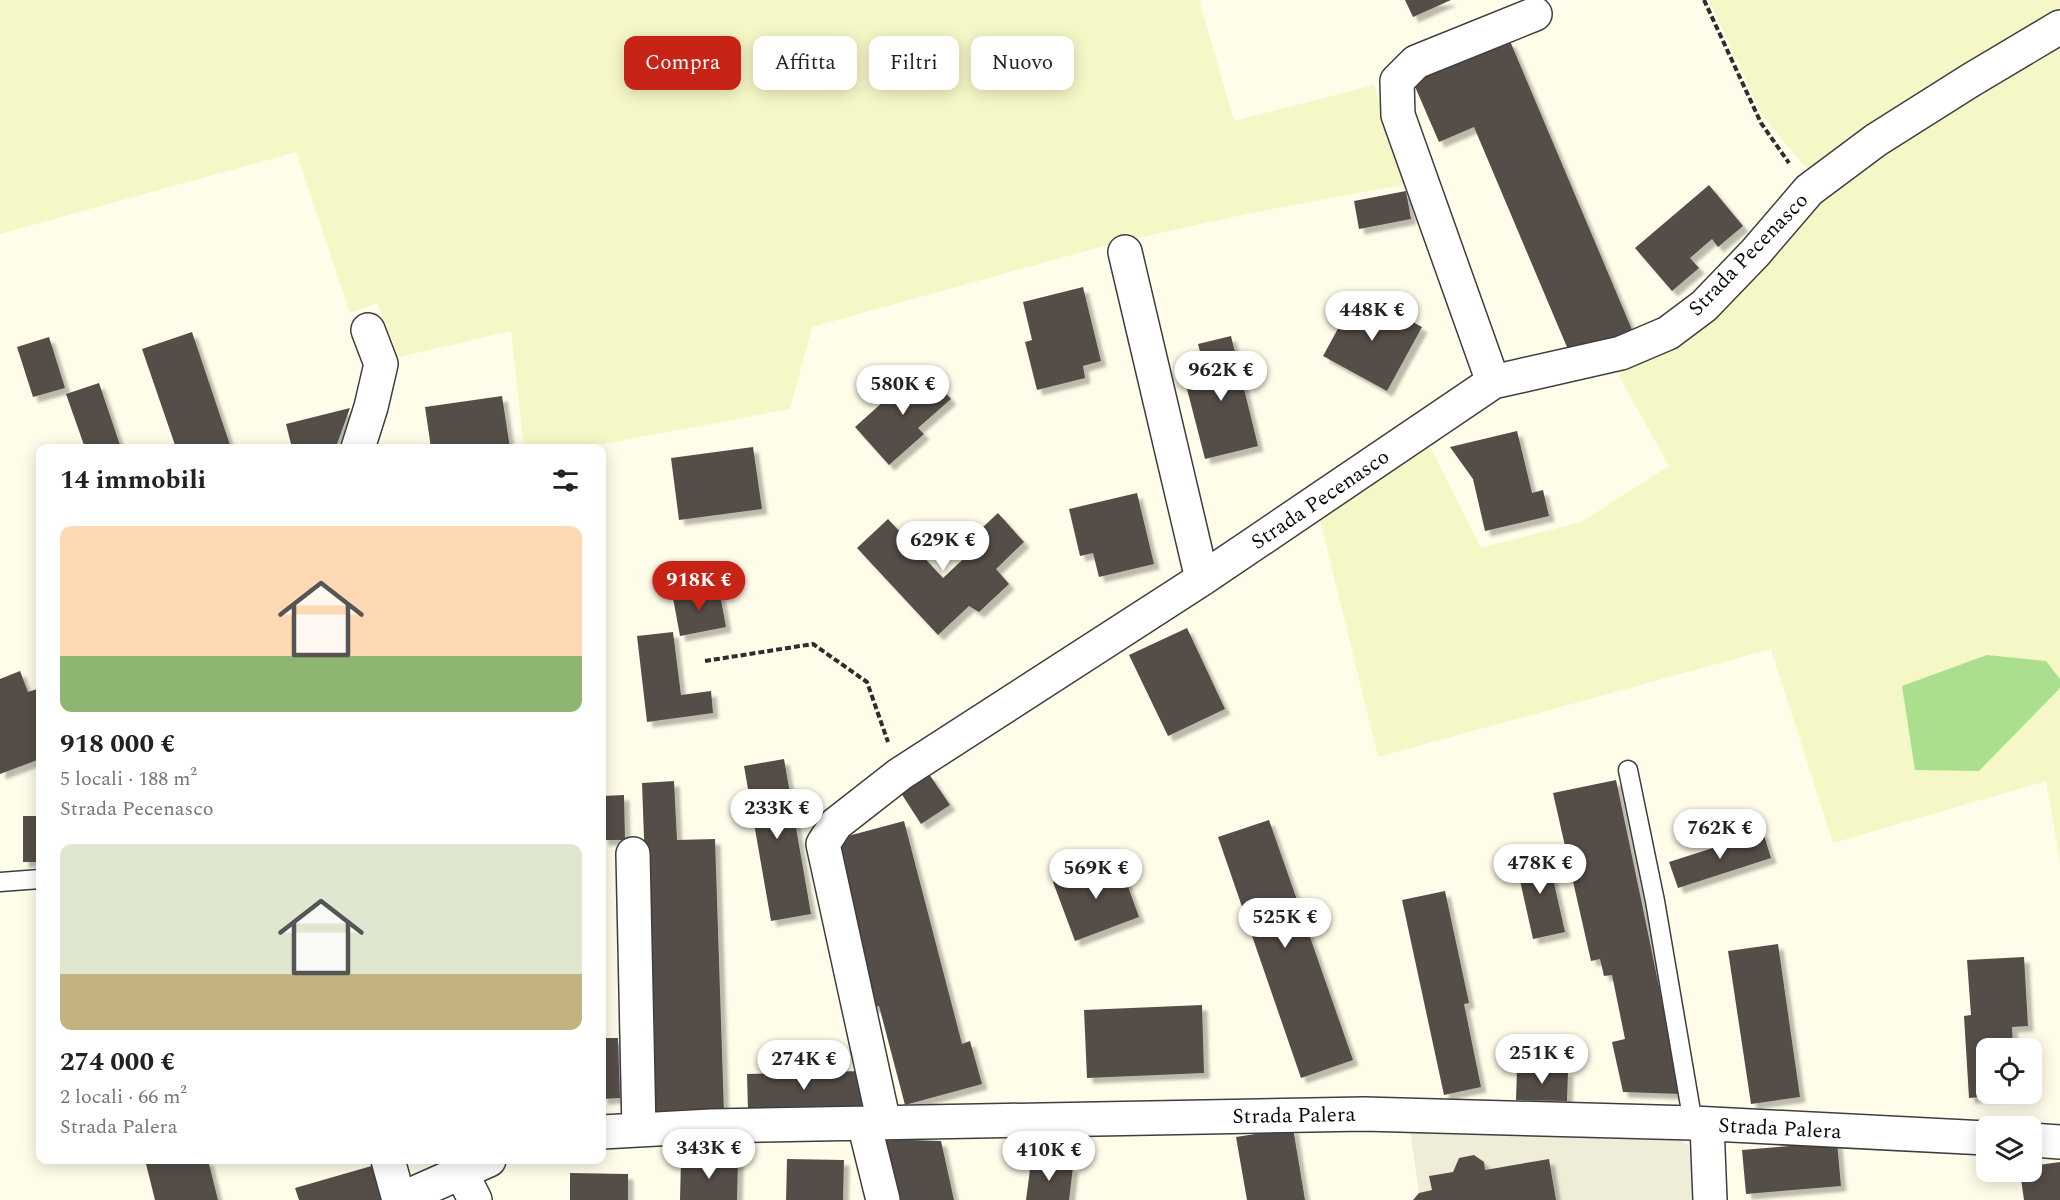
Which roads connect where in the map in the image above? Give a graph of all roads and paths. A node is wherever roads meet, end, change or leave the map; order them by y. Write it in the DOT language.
graph roads {
  1 [pos="1704,0"];
  2 [pos="1535,14"];
  3 [pos="2060,27"];
  4 [pos="1809,190"];
  5 [pos="1125,252"];
  6 [pos="368,330"];
  7 [pos="1493,382"];
  8 [pos="359,444"];
  9 [pos="1202,579"];
  10 [pos="705,661"];
  11 [pos="1628,770"];
  12 [pos="900,774"];
  13 [pos="633,854"];
  14 [pos="36,879"];
  15 [pos="0,882"];
  16 [pos="874,1123"];
  17 [pos="1700,1124"];
  18 [pos="639,1130"];
  19 [pos="606,1132"];
  20 [pos="1976,1138"];
  21 [pos="2042,1141"];
  22 [pos="2060,1142"];
  23 [pos="389,1164"];
  24 [pos="475,1177"];
  25 [pos="399,1200"];
  26 [pos="883,1200"];
  27 [pos="1710,1200"];
  1 -- 4 [label="path"];
  2 -- 7 [label="street"];
  3 -- 4 [label="street, Strada Pecenasco"];
  4 -- 7 [label="street, Strada Pecenasco"];
  5 -- 9 [label="street"];
  6 -- 8 [label="street"];
  7 -- 9 [label="street, Strada Pecenasco"];
  9 -- 12 [label="street, Strada Pecenasco"];
  10 -- 12 [label="path"];
  11 -- 17 [label="lane"];
  12 -- 16 [label="street, Strada Pecenasco"];
  13 -- 18 [label="street"];
  14 -- 15 [label="lane"];
  16 -- 17 [label="street, Strada Palera"];
  16 -- 18 [label="street, Strada Palera"];
  16 -- 26 [label="street, Strada Pecenasco"];
  17 -- 20 [label="street, Strada Palera"];
  17 -- 27 [label="street"];
  18 -- 19 [label="street, Strada Palera"];
  21 -- 22 [label="street"];
  23 -- 25 [label="street"];
  24 -- 25 [label="street"];
}
